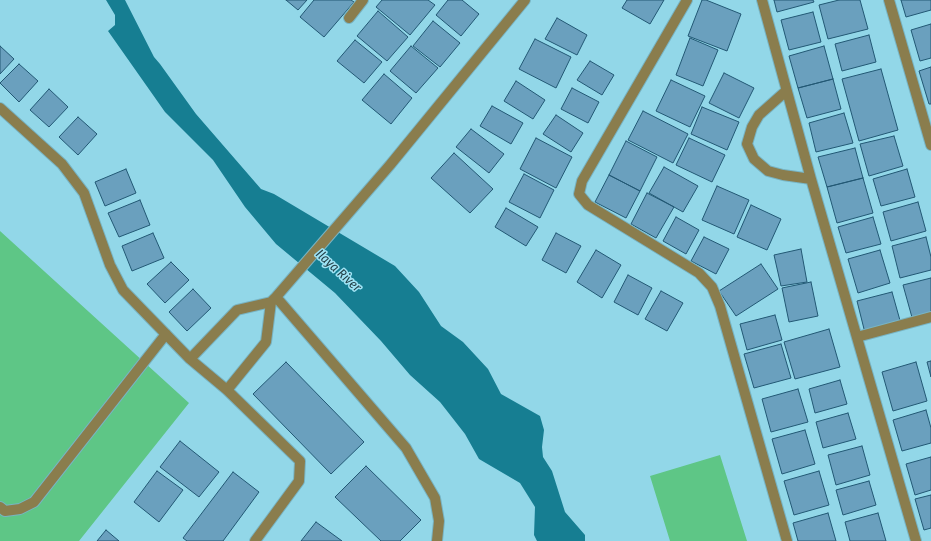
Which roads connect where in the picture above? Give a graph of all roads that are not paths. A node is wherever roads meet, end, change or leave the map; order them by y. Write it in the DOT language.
graph roads {
  1 [pos="363,0"];
  2 [pos="525,0"];
  3 [pos="687,0"];
  4 [pos="762,0"];
  5 [pos="889,0"];
  6 [pos="349,18"];
  7 [pos="786,91"];
  8 [pos="0,108"];
  9 [pos="931,145"];
  10 [pos="811,179"];
  11 [pos="277,296"];
  12 [pos="931,317"];
  13 [pos="166,334"];
  14 [pos="857,337"];
  15 [pos="190,359"];
  16 [pos="227,390"];
  17 [pos="0,507"];
  18 [pos="255,541"];
  19 [pos="437,541"];
  20 [pos="787,541"];
  21 [pos="916,541"];
  1 -- 6 [label="street"];
  2 -- 11 [label="street"];
  3 -- 20 [label="street"];
  4 -- 7 [label="street"];
  5 -- 9 [label="street"];
  7 -- 10 [label="street"];
  7 -- 10 [label="street"];
  8 -- 13 [label="street"];
  10 -- 14 [label="street"];
  11 -- 15 [label="street"];
  11 -- 16 [label="street"];
  11 -- 19 [label="street"];
  12 -- 14 [label="street"];
  13 -- 15 [label="street"];
  13 -- 17 [label="street"];
  14 -- 21 [label="street"];
  15 -- 16 [label="street"];
  16 -- 18 [label="street"];
}
